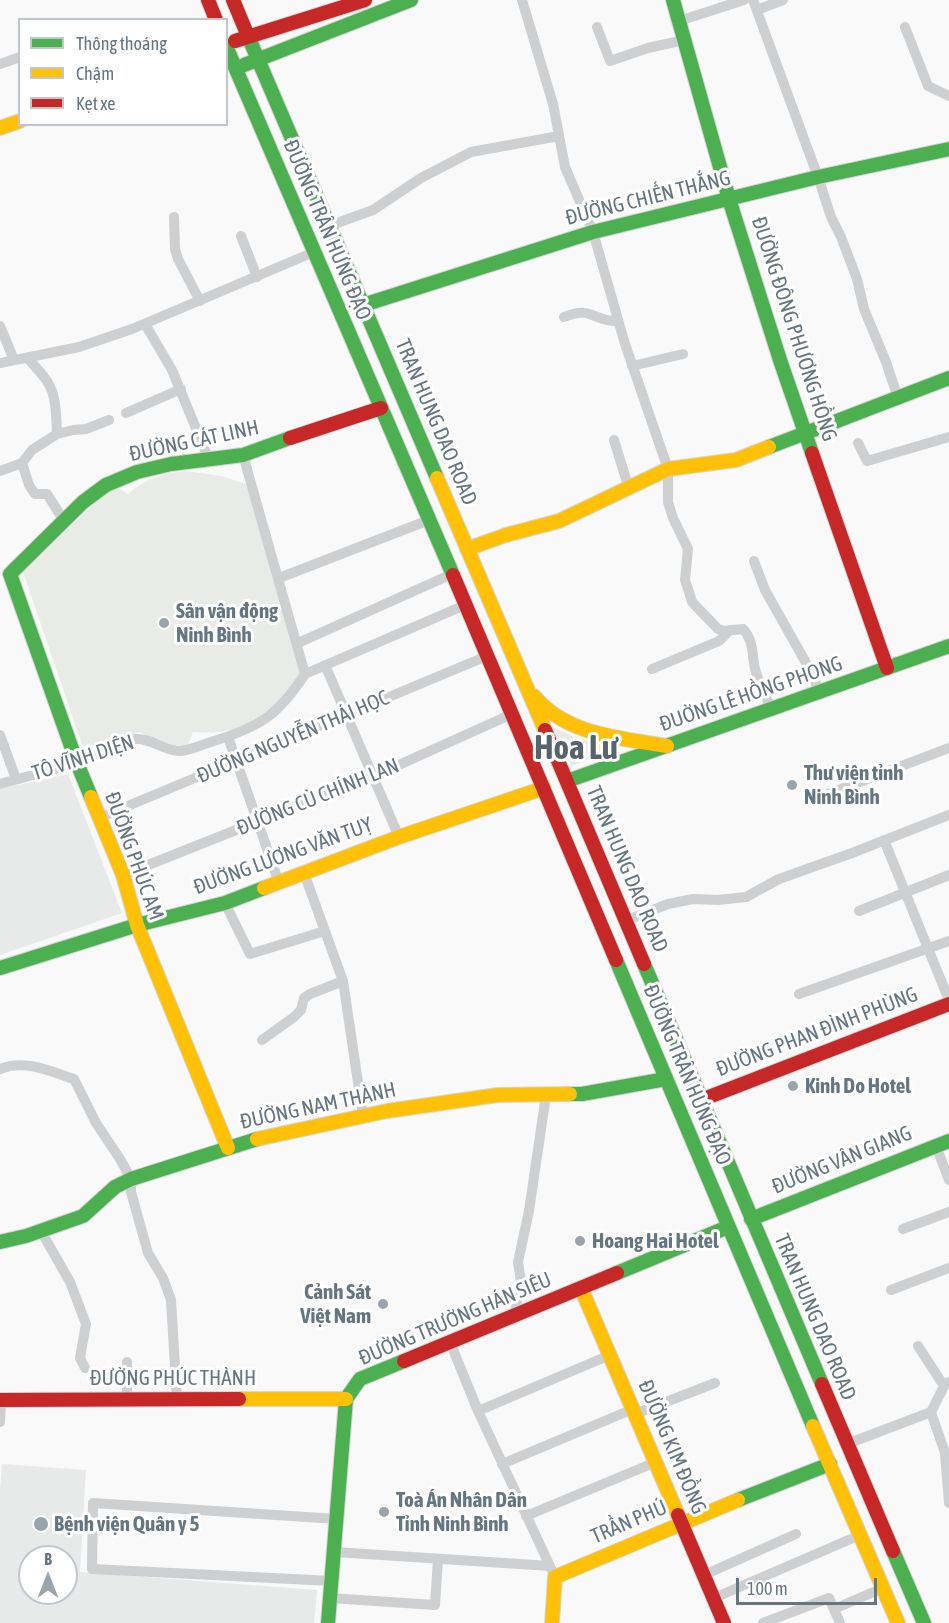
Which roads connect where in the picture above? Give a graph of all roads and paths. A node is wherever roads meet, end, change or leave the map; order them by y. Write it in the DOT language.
graph roads {
  1 [pos="208,0"];
  2 [pos="233,0"];
  3 [pos="364,0"];
  4 [pos="411,0"];
  5 [pos="522,0"];
  6 [pos="673,0"];
  7 [pos="744,0"];
  8 [pos="783,0"];
  9 [pos="755,5"];
  10 [pos="215,18"];
  11 [pos="679,21"];
  12 [pos="597,27"];
  13 [pos="906,27"];
  14 [pos="248,36"];
  15 [pos="684,40"];
  16 [pos="228,44"];
  17 [pos="228,50"];
  18 [pos="18,58"];
  19 [pos="258,60"];
  20 [pos="0,64"];
  21 [pos="236,69"];
  22 [pos="949,96"];
  23 [pos="18,122"];
  24 [pos="0,128"];
  25 [pos="559,136"];
  26 [pos="949,149"];
  27 [pos="818,177"];
  28 [pos="729,199"];
  29 [pos="174,217"];
  30 [pos="329,226"];
  31 [pos="593,232"];
  32 [pos="241,236"];
  33 [pos="314,252"];
  34 [pos="257,277"];
  35 [pos="200,302"];
  36 [pos="363,305"];
  37 [pos="564,317"];
  38 [pos="618,321"];
  39 [pos="145,324"];
  40 [pos="0,326"];
  41 [pos="683,354"];
  42 [pos="28,358"];
  43 [pos="14,360"];
  44 [pos="0,363"];
  45 [pos="632,366"];
  46 [pos="949,378"];
  47 [pos="181,389"];
  48 [pos="898,398"];
  49 [pos="381,408"];
  50 [pos="126,413"];
  51 [pos="108,420"];
  52 [pos="805,433"];
  53 [pos="57,434"];
  54 [pos="949,437"];
  55 [pos="614,440"];
  56 [pos="858,443"];
  57 [pos="243,455"];
  58 [pos="209,460"];
  59 [pos="22,463"];
  60 [pos="668,469"];
  61 [pos="0,471"];
  62 [pos="629,489"];
  63 [pos="429,520"];
  64 [pos="64,521"];
  65 [pos="467,549"];
  66 [pos="754,561"];
  67 [pos="10,574"];
  68 [pos="452,574"];
  69 [pos="279,578"];
  70 [pos="465,606"];
  71 [pos="730,630"];
  72 [pos="298,643"];
  73 [pos="949,646"];
  74 [pos="487,656"];
  75 [pos="325,665"];
  76 [pos="887,668"];
  77 [pos="652,669"];
  78 [pos="305,674"];
  79 [pos="527,689"];
  80 [pos="820,692"];
  81 [pos="772,709"];
  82 [pos="512,714"];
  83 [pos="346,715"];
  84 [pos="0,735"];
  85 [pos="228,737"];
  86 [pos="668,746"];
  87 [pos="949,748"];
  88 [pos="236,762"];
  89 [pos="77,763"];
  90 [pos="373,776"];
  91 [pos="16,779"];
  92 [pos="567,781"];
  93 [pos="0,784"];
  94 [pos="544,788"];
  95 [pos="807,802"];
  96 [pos="949,815"];
  97 [pos="99,818"];
  98 [pos="257,822"];
  99 [pos="399,837"];
  100 [pos="884,840"];
  101 [pos="304,873"];
  102 [pos="123,875"];
  103 [pos="949,875"];
  104 [pos="279,883"];
  105 [pos="906,893"];
  106 [pos="225,903"];
  107 [pos="859,911"];
  108 [pos="625,921"];
  109 [pos="137,925"];
  110 [pos="325,931"];
  111 [pos="949,941"];
  112 [pos="928,949"];
  113 [pos="0,968"];
  114 [pos="343,981"];
  115 [pos="799,994"];
  116 [pos="949,1002"];
  117 [pos="261,1040"];
  118 [pos="0,1069"];
  119 [pos="666,1079"];
  120 [pos="546,1095"];
  121 [pos="701,1100"];
  122 [pos="363,1116"];
  123 [pos="949,1141"];
  124 [pos="936,1146"];
  125 [pos="228,1148"];
  126 [pos="131,1179"];
  127 [pos="949,1180"];
  128 [pos="949,1212"];
  129 [pos="751,1219"];
  130 [pos="728,1227"];
  131 [pos="903,1229"];
  132 [pos="41,1231"];
  133 [pos="0,1242"];
  134 [pos="949,1268"];
  135 [pos="581,1288"];
  136 [pos="891,1290"];
  137 [pos="514,1316"];
  138 [pos="450,1342"];
  139 [pos="918,1346"];
  140 [pos="610,1355"];
  141 [pos="127,1362"];
  142 [pos="85,1368"];
  143 [pos="715,1383"];
  144 [pos="947,1384"];
  145 [pos="127,1399"];
  146 [pos="177,1399"];
  147 [pos="346,1399"];
  148 [pos="1,1400"];
  149 [pos="478,1411"];
  150 [pos="634,1411"];
  151 [pos="931,1412"];
  152 [pos="0,1422"];
  153 [pos="850,1449"];
  154 [pos="656,1462"];
  155 [pos="502,1464"];
  156 [pos="830,1464"];
  157 [pos="949,1503"];
  158 [pos="526,1516"];
  159 [pos="337,1519"];
  160 [pos="682,1522"];
  161 [pos="796,1534"];
  162 [pos="860,1535"];
  163 [pos="335,1552"];
  164 [pos="438,1559"];
  165 [pos="553,1572"];
  166 [pos="704,1575"];
  167 [pos="332,1581"];
  168 [pos="883,1587"];
  169 [pos="330,1598"];
  170 [pos="714,1598"];
  171 [pos="834,1609"];
  172 [pos="328,1623"];
  173 [pos="552,1623"];
  174 [pos="724,1623"];
  175 [pos="763,1623"];
  176 [pos="840,1623"];
  177 [pos="898,1623"];
  178 [pos="924,1623"];
  1 -- 10 [label="main road"];
  2 -- 14 [label="main road, TRAN HUNG DAO ROAD"];
  3 -- 14 [label="main road"];
  4 -- 19 [label="main road"];
  5 -- 25 [label="street"];
  6 -- 11 [label="main road, ĐƯỜNG ĐÔNG PHƯƠNG HỒNG"];
  7 -- 11 [label="street"];
  8 -- 9 [label="street"];
  9 -- 27 [label="street"];
  11 -- 15 [label="main road, ĐƯỜNG ĐÔNG PHƯƠNG HỒNG"];
  12 -- 15 [label="street"];
  13 -- 22 [label="street"];
  14 -- 16 [label="main road"];
  14 -- 19 [label="main road, TRAN HUNG DAO ROAD"];
  15 -- 28 [label="main road, ĐƯỜNG ĐÔNG PHƯƠNG HỒNG"];
  17 -- 21 [label="main road, ĐƯỜNG TRÂN HƯNG ĐẠO"];
  18 -- 20 [label="street"];
  19 -- 21 [label="main road"];
  19 -- 30 [label="main road, TRAN HUNG DAO ROAD"];
  21 -- 33 [label="main road, ĐƯỜNG TRÂN HƯNG ĐẠO"];
  23 -- 24 [label="main road"];
  25 -- 30 [label="street"];
  25 -- 31 [label="street"];
  26 -- 27 [label="main road, ĐƯỜNG CHIẾN THẮNG"];
  27 -- 28 [label="main road, ĐƯỜNG CHIẾN THẮNG"];
  27 -- 48 [label="street"];
  28 -- 31 [label="main road, ĐƯỜNG CHIẾN THẮNG"];
  28 -- 52 [label="main road, ĐƯỜNG ĐÔNG PHƯƠNG HỒNG"];
  29 -- 35 [label="street"];
  30 -- 36 [label="main road, TRAN HUNG DAO ROAD"];
  31 -- 36 [label="main road, ĐƯỜNG CHIẾN THẮNG"];
  31 -- 38 [label="street"];
  32 -- 34 [label="street"];
  33 -- 34 [label="street"];
  33 -- 49 [label="main road, ĐƯỜNG TRÂN HƯNG ĐẠO"];
  34 -- 35 [label="street"];
  35 -- 39 [label="street"];
  36 -- 65 [label="main road, TRAN HUNG DAO ROAD"];
  37 -- 38 [label="street"];
  38 -- 45 [label="street"];
  39 -- 42 [label="street"];
  39 -- 47 [label="street"];
  40 -- 43 [label="street"];
  41 -- 45 [label="street"];
  42 -- 43 [label="street"];
  42 -- 53 [label="street"];
  43 -- 44 [label="street"];
  45 -- 60 [label="street"];
  46 -- 48 [label="main road"];
  47 -- 50 [label="street"];
  47 -- 58 [label="street"];
  48 -- 52 [label="main road"];
  49 -- 57 [label="main road, ĐƯỜNG CÁT LINH"];
  49 -- 63 [label="main road, ĐƯỜNG TRÂN HƯNG ĐẠO"];
  51 -- 53 [label="street"];
  52 -- 60 [label="main road"];
  52 -- 76 [label="main road, ĐƯỜNG ĐÔNG PHƯƠNG HỒNG"];
  53 -- 59 [label="street"];
  54 -- 56 [label="street"];
  55 -- 62 [label="street"];
  57 -- 58 [label="main road, ĐƯỜNG CÁT LINH"];
  57 -- 69 [label="street"];
  58 -- 64 [label="main road, ĐƯỜNG CÁT LINH"];
  59 -- 61 [label="street"];
  59 -- 64 [label="street"];
  60 -- 62 [label="main road"];
  60 -- 71 [label="street"];
  62 -- 65 [label="main road"];
  63 -- 68 [label="main road, ĐƯỜNG TRÂN HƯNG ĐẠO"];
  63 -- 69 [label="street"];
  64 -- 67 [label="main road, ĐƯỜNG CÁT LINH"];
  65 -- 79 [label="main road, TRAN HUNG DAO ROAD"];
  66 -- 80 [label="street"];
  67 -- 89 [label="main road, ĐƯỜNG PHÚC AM"];
  68 -- 70 [label="main road, ĐƯỜNG TRÂN HƯNG ĐẠO"];
  68 -- 72 [label="street"];
  69 -- 72 [label="street"];
  70 -- 74 [label="main road, ĐƯỜNG TRÂN HƯNG ĐẠO"];
  70 -- 75 [label="street"];
  71 -- 77 [label="street"];
  71 -- 81 [label="street"];
  72 -- 78 [label="street"];
  73 -- 76 [label="main road, ĐUỜNG LÊ HỒNG PHONG"];
  74 -- 82 [label="main road, ĐƯỜNG TRÂN HƯNG ĐẠO"];
  74 -- 83 [label="street, ĐƯỜNG NGUYỄN THÁI HỌC"];
  75 -- 78 [label="street"];
  75 -- 83 [label="street"];
  76 -- 80 [label="main road, ĐUỜNG LÊ HỒNG PHONG"];
  78 -- 85 [label="street, TÔ VĨNH DIỆN"];
  79 -- 86 [label="main road"];
  79 -- 92 [label="main road, TRAN HUNG DAO ROAD"];
  80 -- 81 [label="main road, ĐUỜNG LÊ HỒNG PHONG"];
  81 -- 86 [label="main road, ĐUỜNG LÊ HỒNG PHONG"];
  82 -- 90 [label="street, ĐƯỜNG CÙ CHÍNH LAN"];
  82 -- 94 [label="main road, ĐƯỜNG TRÂN HƯNG ĐẠO"];
  83 -- 88 [label="street, ĐƯỜNG NGUYỄN THÁI HỌC"];
  83 -- 90 [label="street"];
  84 -- 91 [label="street"];
  85 -- 88 [label="street"];
  85 -- 89 [label="street, TÔ VĨNH DIỆN"];
  86 -- 92 [label="main road, ĐUỜNG LÊ HỒNG PHONG"];
  87 -- 95 [label="street"];
  88 -- 97 [label="street, ĐƯỜNG NGUYỄN THÁI HỌC"];
  88 -- 98 [label="street"];
  89 -- 91 [label="street, TÔ VĨNH DIỆN"];
  89 -- 97 [label="main road, ĐƯỜNG PHÚC AM"];
  90 -- 98 [label="street, ĐƯỜNG CÙ CHÍNH LAN"];
  90 -- 99 [label="street"];
  91 -- 93 [label="street, TÔ VĨNH DIỆN"];
  92 -- 94 [label="main road, ĐUỜNG LÊ HỒNG PHONG"];
  92 -- 108 [label="main road, TRAN HUNG DAO ROAD"];
  94 -- 99 [label="main road, ĐƯỜNG LƯƠNG VĂN TUỴ"];
  94 -- 119 [label="main road, ĐƯỜNG TRÂN HƯNG ĐẠO"];
  96 -- 100 [label="street"];
  97 -- 102 [label="main road, ĐƯỜNG PHÚC AM"];
  98 -- 102 [label="street, ĐƯỜNG CÙ CHÍNH LAN"];
  98 -- 104 [label="street"];
  99 -- 101 [label="main road, ĐƯỜNG LƯƠNG VĂN TUỴ"];
  100 -- 105 [label="street"];
  100 -- 108 [label="street"];
  101 -- 104 [label="main road, ĐƯỜNG LƯƠNG VĂN TUỴ"];
  101 -- 110 [label="street"];
  102 -- 109 [label="main road, ĐƯỜNG PHÚC AM"];
  103 -- 105 [label="street"];
  104 -- 106 [label="main road, ĐƯỜNG LƯƠNG VĂN TUỴ"];
  105 -- 107 [label="street"];
  105 -- 112 [label="street"];
  106 -- 109 [label="main road, ĐƯỜNG LƯƠNG VĂN TUỴ"];
  106 -- 110 [label="street"];
  108 -- 121 [label="main road, TRAN HUNG DAO ROAD"];
  109 -- 113 [label="main road, ĐƯỜNG LƯƠNG VĂN TUỴ"];
  109 -- 125 [label="main road, ĐƯỜNG PHÚC AM"];
  110 -- 114 [label="street"];
  111 -- 112 [label="street"];
  112 -- 115 [label="street"];
  112 -- 116 [label="street"];
  114 -- 117 [label="street"];
  114 -- 122 [label="street"];
  116 -- 121 [label="main road, ĐƯỜNG PHAN ĐÌNH PHÙNG"];
  118 -- 126 [label="street"];
  119 -- 120 [label="main road, ĐƯỜNG NAM THÀNH"];
  119 -- 130 [label="main road, ĐƯỜNG TRÂN HƯNG ĐẠO"];
  120 -- 122 [label="main road, ĐƯỜNG NAM THÀNH"];
  120 -- 137 [label="street"];
  121 -- 129 [label="main road, TRAN HUNG DAO ROAD"];
  122 -- 125 [label="main road, ĐƯỜNG NAM THÀNH"];
  123 -- 124 [label="main road, ĐƯỜNG VÂN GIANG"];
  124 -- 127 [label="street"];
  124 -- 129 [label="main road, ĐƯỜNG VÂN GIANG"];
  125 -- 126 [label="main road, ĐƯỜNG NAM THÀNH"];
  126 -- 132 [label="main road, ĐƯỜNG NAM THÀNH"];
  126 -- 146 [label="street"];
  128 -- 131 [label="street"];
  129 -- 130 [label="main road, ĐƯỜNG VÂN GIANG"];
  129 -- 153 [label="main road, TRAN HUNG DAO ROAD"];
  130 -- 135 [label="main road, ĐƯỜNG TRƯỜNG HÁN SIÊU"];
  130 -- 156 [label="main road, ĐƯỜNG TRÂN HƯNG ĐẠO"];
  132 -- 133 [label="main road, ĐƯỜNG NAM THÀNH"];
  132 -- 142 [label="street"];
  134 -- 136 [label="street"];
  135 -- 137 [label="main road, ĐƯỜNG TRƯỜNG HÁN SIÊU"];
  135 -- 140 [label="main road, ĐƯỜNG KIM ĐỒNG"];
  137 -- 138 [label="main road, ĐƯỜNG TRƯỜNG HÁN SIÊU"];
  138 -- 147 [label="main road, ĐƯỜNG TRƯỜNG HÁN SIÊU"];
  138 -- 149 [label="street"];
  139 -- 144 [label="street"];
  140 -- 149 [label="street"];
  140 -- 150 [label="main road, ĐƯỜNG KIM ĐỒNG"];
  141 -- 145 [label="street"];
  143 -- 150 [label="street"];
  144 -- 151 [label="street"];
  145 -- 146 [label="main road, ĐƯỜNG PHÚC THÀNH"];
  145 -- 148 [label="main road, ĐƯỜNG PHÚC THÀNH"];
  146 -- 147 [label="main road, ĐƯỜNG PHÚC THÀNH"];
  147 -- 159 [label="main road"];
  148 -- 152 [label="street"];
  149 -- 155 [label="street"];
  150 -- 154 [label="main road, ĐƯỜNG KIM ĐỒNG"];
  150 -- 155 [label="street"];
  151 -- 153 [label="street"];
  151 -- 157 [label="street"];
  153 -- 156 [label="main road, TRẦN PHÚ"];
  153 -- 178 [label="main road, TRAN HUNG DAO ROAD"];
  154 -- 158 [label="street"];
  154 -- 160 [label="main road, ĐƯỜNG KIM ĐỒNG"];
  155 -- 158 [label="street"];
  156 -- 160 [label="main road, TRẦN PHÚ"];
  156 -- 162 [label="main road, ĐƯỜNG TRÂN HƯNG ĐẠO"];
  158 -- 165 [label="street"];
  159 -- 163 [label="main road"];
  159 -- 167 [label="street"];
  160 -- 165 [label="main road, TRẦN PHÚ"];
  160 -- 166 [label="main road, ĐƯỜNG KIM ĐỒNG"];
  161 -- 166 [label="street"];
  162 -- 168 [label="main road, ĐƯỜNG TRÂN HƯNG ĐẠO"];
  162 -- 170 [label="street"];
  163 -- 164 [label="street"];
  163 -- 167 [label="main road"];
  164 -- 165 [label="street"];
  164 -- 169 [label="street"];
  165 -- 173 [label="main road"];
  166 -- 170 [label="main road, ĐƯỜNG KIM ĐỒNG"];
  167 -- 169 [label="main road"];
  168 -- 171 [label="street"];
  168 -- 177 [label="main road, ĐƯỜNG TRÂN HƯNG ĐẠO"];
  169 -- 172 [label="main road"];
  170 -- 174 [label="main road, ĐƯỜNG KIM ĐỒNG"];
  171 -- 175 [label="street"];
  171 -- 176 [label="street"];
}
